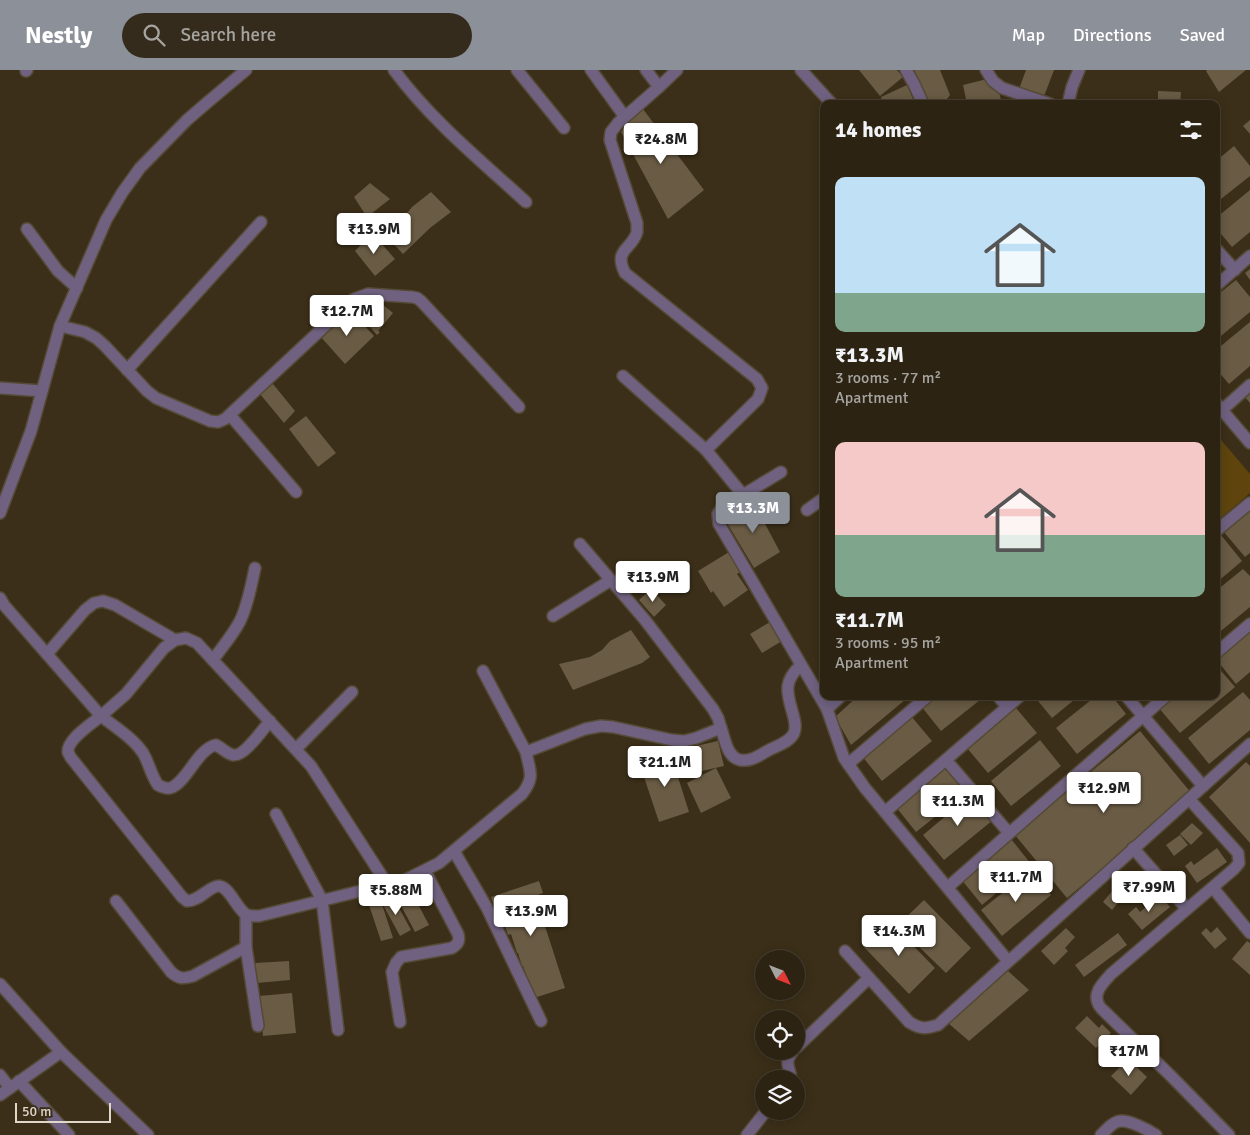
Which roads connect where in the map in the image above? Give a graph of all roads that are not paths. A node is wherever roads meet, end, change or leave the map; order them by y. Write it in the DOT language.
graph roads {
  1 [pos="246,70"];
  2 [pos="394,70"];
  3 [pos="517,70"];
  4 [pos="591,70"];
  5 [pos="646,70"];
  6 [pos="677,70"];
  7 [pos="801,70"];
  8 [pos="906,70"];
  9 [pos="986,70"];
  10 [pos="1079,70"];
  11 [pos="659,87"];
  12 [pos="828,100"];
  13 [pos="921,100"];
  14 [pos="1038,100"];
  15 [pos="1069,100"];
  16 [pos="625,117"];
  17 [pos="564,128"];
  18 [pos="526,202"];
  19 [pos="261,222"];
  20 [pos="27,229"];
  21 [pos="1220,253"];
  22 [pos="1250,256"];
  23 [pos="1235,270"];
  24 [pos="1220,283"];
  25 [pos="77,288"];
  26 [pos="60,326"];
  27 [pos="127,370"];
  28 [pos="623,376"];
  29 [pos="1250,385"];
  30 [pos="0,388"];
  31 [pos="42,391"];
  32 [pos="1220,406"];
  33 [pos="519,407"];
  34 [pos="1220,408"];
  35 [pos="230,414"];
  36 [pos="1250,443"];
  37 [pos="706,450"];
  38 [pos="781,472"];
  39 [pos="296,492"];
  40 [pos="743,495"];
  41 [pos="820,501"];
  42 [pos="1250,503"];
  43 [pos="807,510"];
  44 [pos="0,513"];
  45 [pos="1220,528"];
  46 [pos="580,544"];
  47 [pos="255,568"];
  48 [pos="611,580"];
  49 [pos="0,598"];
  50 [pos="553,616"];
  51 [pos="1250,624"];
  52 [pos="175,640"];
  53 [pos="1220,650"];
  54 [pos="47,654"];
  55 [pos="213,660"];
  56 [pos="801,665"];
  57 [pos="483,671"];
  58 [pos="352,692"];
  59 [pos="820,697"];
  60 [pos="822,700"];
  61 [pos="837,700"];
  62 [pos="923,700"];
  63 [pos="1001,700"];
  64 [pos="1015,700"];
  65 [pos="1129,700"];
  66 [pos="1161,700"];
  67 [pos="1007,707"];
  68 [pos="827,709"];
  69 [pos="101,716"];
  70 [pos="1143,716"];
  71 [pos="270,721"];
  72 [pos="721,728"];
  73 [pos="1250,744"];
  74 [pos="296,749"];
  75 [pos="526,752"];
  76 [pos="946,760"];
  77 [pos="848,764"];
  78 [pos="1204,786"];
  79 [pos="1189,799"];
  80 [pos="885,812"];
  81 [pos="276,814"];
  82 [pos="1009,833"];
  83 [pos="1133,848"];
  84 [pos="454,850"];
  85 [pos="425,871"];
  86 [pos="387,884"];
  87 [pos="948,887"];
  88 [pos="1213,888"];
  89 [pos="322,900"];
  90 [pos="116,901"];
  91 [pos="1187,909"];
  92 [pos="246,915"];
  93 [pos="1250,933"];
  94 [pos="246,947"];
  95 [pos="845,951"];
  96 [pos="1008,961"];
  97 [pos="870,978"];
  98 [pos="0,984"];
  99 [pos="541,1021"];
  100 [pos="400,1022"];
  101 [pos="258,1026"];
  102 [pos="338,1030"];
  103 [pos="805,1039"];
  104 [pos="61,1052"];
  105 [pos="0,1075"];
  106 [pos="15,1085"];
  107 [pos="0,1095"];
  108 [pos="759,1120"];
  109 [pos="69,1135"];
  110 [pos="148,1135"];
  111 [pos="747,1135"];
  112 [pos="1101,1135"];
  113 [pos="1156,1135"];
  114 [pos="1229,1135"];
  1 -- 25 [label="street"];
  2 -- 18 [label="street"];
  3 -- 17 [label="street"];
  4 -- 16 [label="street"];
  5 -- 11 [label="street"];
  6 -- 11 [label="street"];
  7 -- 12 [label="street"];
  8 -- 13 [label="street"];
  9 -- 14 [label="street"];
  10 -- 15 [label="street"];
  11 -- 16 [label="street"];
  16 -- 37 [label="street"];
  19 -- 27 [label="street"];
  20 -- 25 [label="street"];
  21 -- 23 [label="street"];
  22 -- 23 [label="street"];
  23 -- 24 [label="street"];
  25 -- 26 [label="street"];
  26 -- 27 [label="street"];
  26 -- 31 [label="street"];
  27 -- 35 [label="street"];
  28 -- 37 [label="street"];
  29 -- 32 [label="street"];
  30 -- 31 [label="street"];
  31 -- 44 [label="street"];
  33 -- 35 [label="street"];
  34 -- 36 [label="street"];
  35 -- 39 [label="street"];
  37 -- 40 [label="street"];
  38 -- 40 [label="street"];
  40 -- 56 [label="street"];
  41 -- 43 [label="street"];
  42 -- 45 [label="street"];
  46 -- 48 [label="street"];
  47 -- 55 [label="street"];
  48 -- 50 [label="street"];
  48 -- 72 [label="street"];
  49 -- 54 [label="street"];
  51 -- 53 [label="street"];
  52 -- 54 [label="street"];
  52 -- 55 [label="street"];
  52 -- 69 [label="street"];
  54 -- 69 [label="street"];
  55 -- 71 [label="street"];
  56 -- 59 [label="street"];
  56 -- 72 [label="street"];
  57 -- 75 [label="street"];
  58 -- 74 [label="street"];
  60 -- 68 [label="street"];
  61 -- 68 [label="street"];
  62 -- 77 [label="street"];
  63 -- 67 [label="street"];
  64 -- 67 [label="street"];
  65 -- 70 [label="street"];
  66 -- 70 [label="street"];
  67 -- 76 [label="street"];
  68 -- 77 [label="street"];
  69 -- 71 [label="street"];
  69 -- 92 [label="street"];
  70 -- 78 [label="street"];
  70 -- 82 [label="street"];
  71 -- 74 [label="street"];
  72 -- 75 [label="street"];
  73 -- 78 [label="street"];
  74 -- 86 [label="street"];
  75 -- 84 [label="street"];
  76 -- 80 [label="street"];
  76 -- 82 [label="street"];
  77 -- 80 [label="street"];
  78 -- 79 [label="street"];
  79 -- 83 [label="street"];
  79 -- 88 [label="street"];
  80 -- 87 [label="street"];
  81 -- 89 [label="street"];
  82 -- 87 [label="street"];
  83 -- 91 [label="street"];
  83 -- 96 [label="street"];
  84 -- 85 [label="street"];
  84 -- 99 [label="street"];
  85 -- 86 [label="street"];
  85 -- 100 [label="street"];
  86 -- 89 [label="street"];
  87 -- 96 [label="street"];
  88 -- 91 [label="street"];
  88 -- 93 [label="street"];
  89 -- 92 [label="street"];
  89 -- 102 [label="street"];
  90 -- 94 [label="street"];
  91 -- 114 [label="street"];
  92 -- 94 [label="street"];
  94 -- 101 [label="street"];
  95 -- 97 [label="street"];
  96 -- 97 [label="street"];
  97 -- 103 [label="street"];
  98 -- 104 [label="street"];
  104 -- 106 [label="street"];
  104 -- 110 [label="street"];
  105 -- 106 [label="street"];
  106 -- 107 [label="street"];
  106 -- 109 [label="street"];
  108 -- 111 [label="street"];
  112 -- 113 [label="street"];
}
